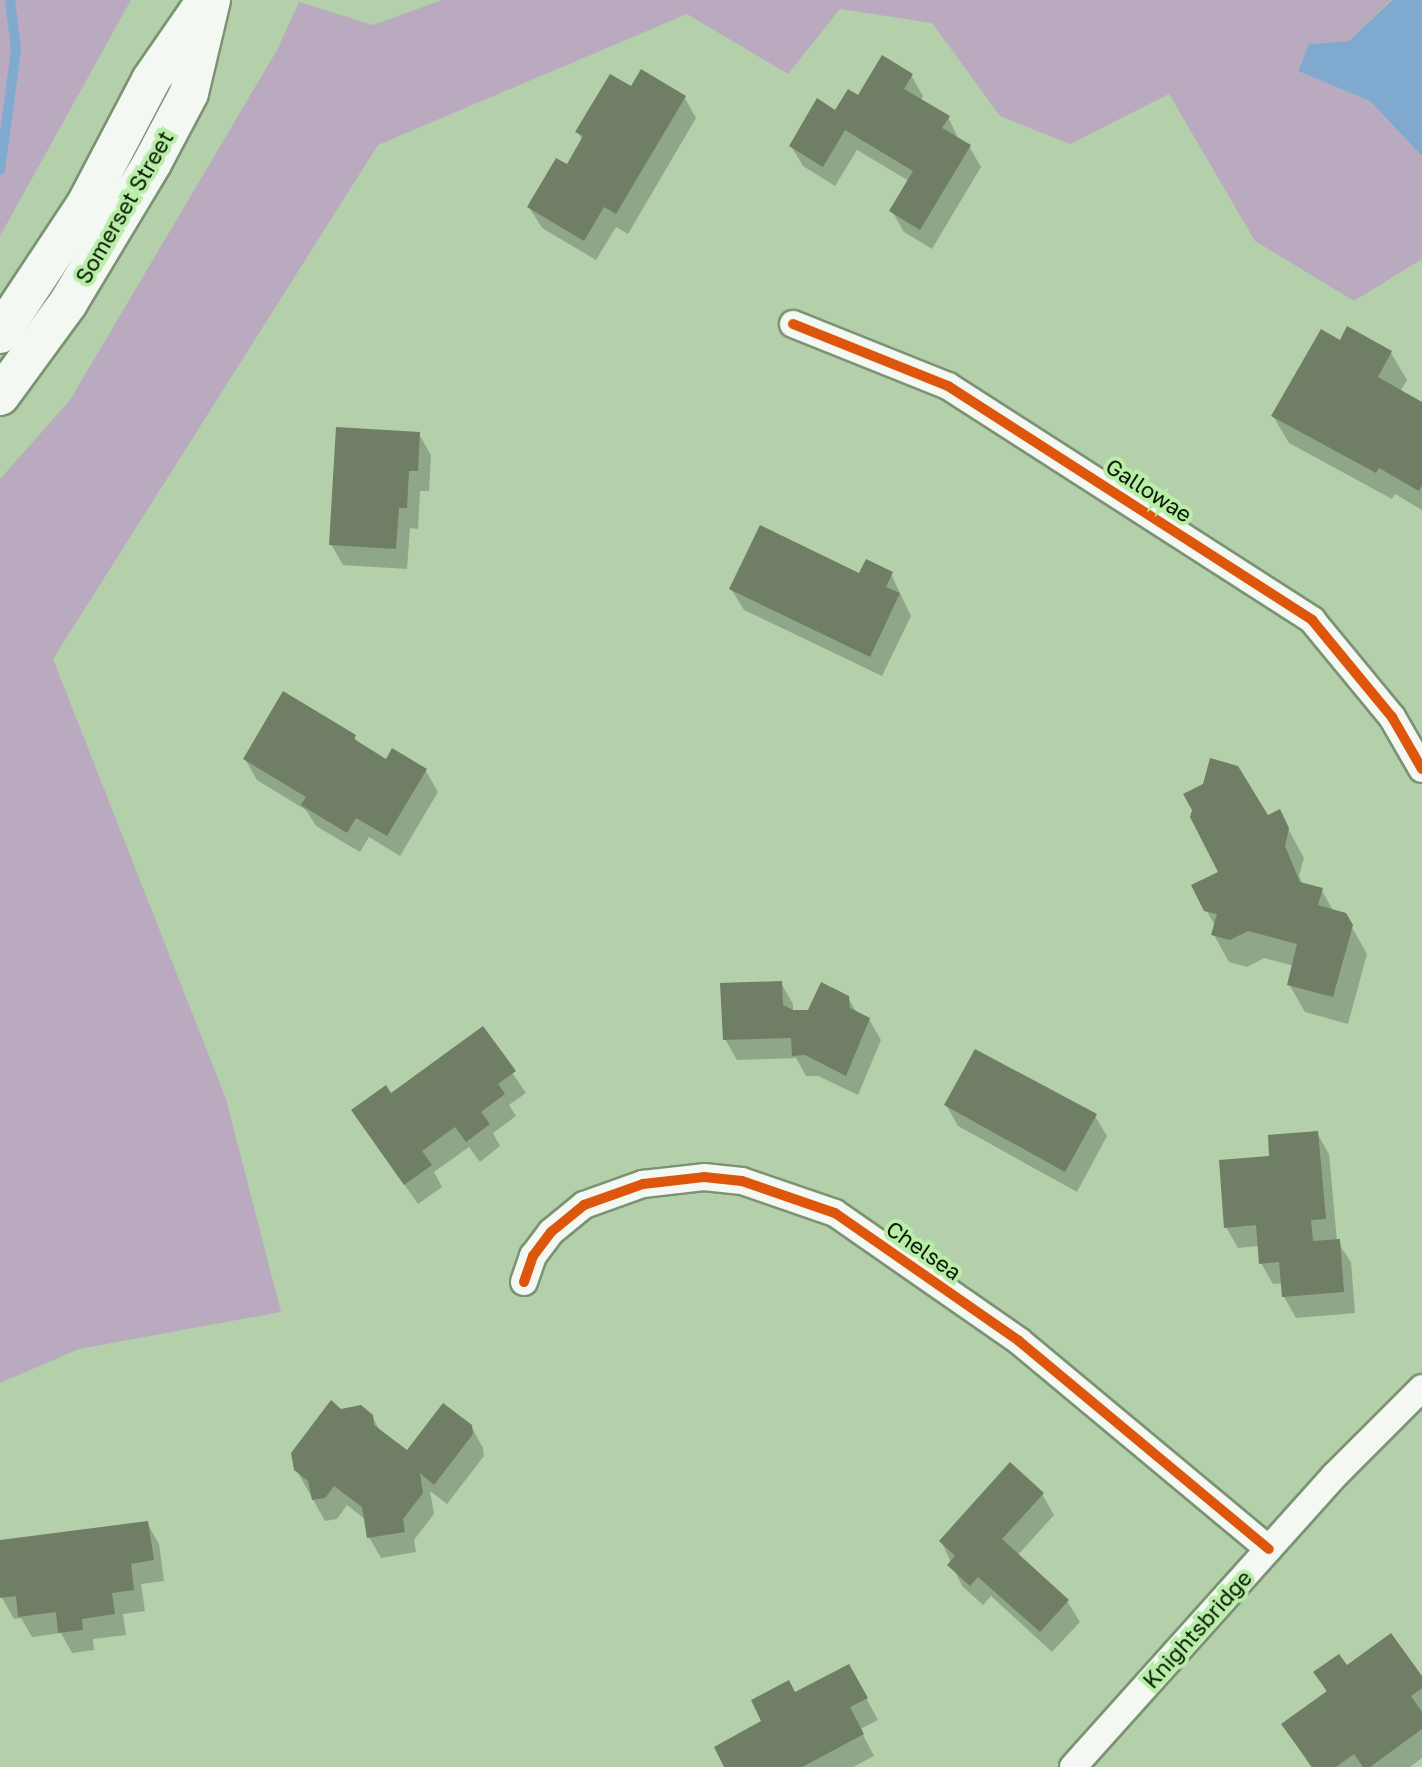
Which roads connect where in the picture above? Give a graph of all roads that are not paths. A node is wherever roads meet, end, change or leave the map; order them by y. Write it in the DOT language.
graph roads {
  1 [pos="208,0"];
  2 [pos="793,324"];
  3 [pos="0,334"];
  4 [pos="0,396"];
  5 [pos="1422,769"];
  6 [pos="524,1282"];
  7 [pos="1422,1388"];
  8 [pos="1269,1549"];
  9 [pos="1073,1767"];
  1 -- 3 [label="main road, Somerset Street"];
  1 -- 4 [label="main road, Somerset Street"];
  2 -- 5 [label="street, Gallowae"];
  6 -- 8 [label="street, Chelsea"];
  7 -- 8 [label="street, Knightsbridge"];
  8 -- 9 [label="street, Knightsbridge"];
}
